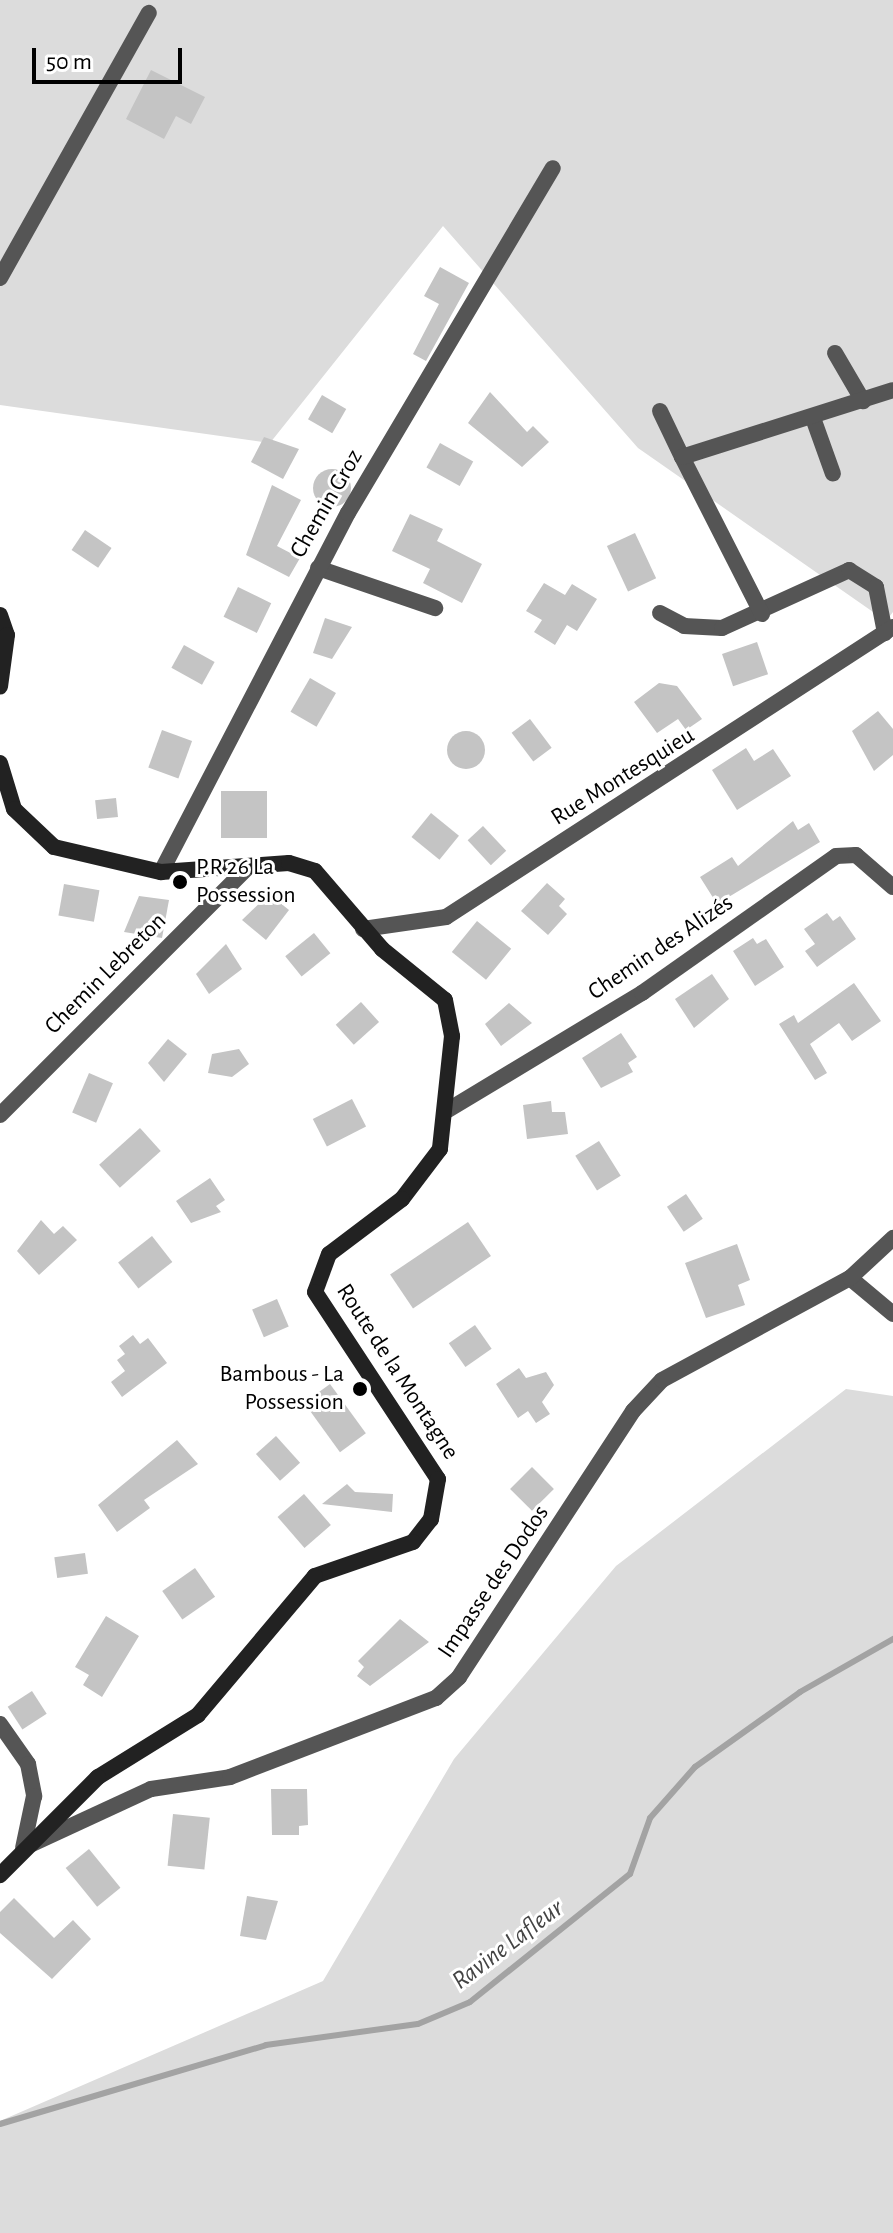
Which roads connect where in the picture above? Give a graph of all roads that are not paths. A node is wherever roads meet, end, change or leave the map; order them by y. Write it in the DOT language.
graph roads {
  1 [pos="149,13"];
  2 [pos="553,168"];
  3 [pos="0,278"];
  4 [pos="835,353"];
  5 [pos="893,390"];
  6 [pos="863,401"];
  7 [pos="660,411"];
  8 [pos="813,418"];
  9 [pos="682,457"];
  10 [pos="833,474"];
  11 [pos="318,568"];
  12 [pos="435,608"];
  13 [pos="660,613"];
  14 [pos="762,614"];
  15 [pos="0,615"];
  16 [pos="889,630"];
  17 [pos="0,687"];
  18 [pos="0,763"];
  19 [pos="247,868"];
  20 [pos="161,872"];
  21 [pos="893,887"];
  22 [pos="363,929"];
  23 [pos="448,1110"];
  24 [pos="0,1115"];
  25 [pos="893,1238"];
  26 [pos="850,1278"];
  27 [pos="893,1314"];
  28 [pos="0,1724"];
  29 [pos="23,1848"];
  30 [pos="0,1875"];
  1 -- 3 [label="street"];
  2 -- 11 [label="street, Chemin Groz"];
  4 -- 6 [label="street"];
  5 -- 6 [label="street"];
  6 -- 8 [label="street"];
  7 -- 9 [label="street"];
  8 -- 9 [label="street"];
  8 -- 10 [label="street"];
  9 -- 14 [label="street"];
  11 -- 12 [label="street"];
  11 -- 20 [label="street, Chemin Groz"];
  13 -- 14 [label="street"];
  14 -- 16 [label="street"];
  15 -- 17 [label="main road"];
  16 -- 22 [label="street, Rue Montesquieu"];
  18 -- 20 [label="main road, Route de la Montagne"];
  19 -- 20 [label="main road, Route de la Montagne"];
  19 -- 22 [label="main road, Route de la Montagne"];
  19 -- 24 [label="street, Chemin Lebreton"];
  21 -- 23 [label="street, Chemin des Alizés"];
  22 -- 23 [label="main road, Route de la Montagne"];
  23 -- 29 [label="main road, Route de la Montagne"];
  25 -- 26 [label="street, Impasse des Dodos"];
  26 -- 27 [label="street"];
  26 -- 29 [label="street, Impasse des Dodos"];
  28 -- 29 [label="street"];
  29 -- 30 [label="main road, Route de la Montagne"];
}
